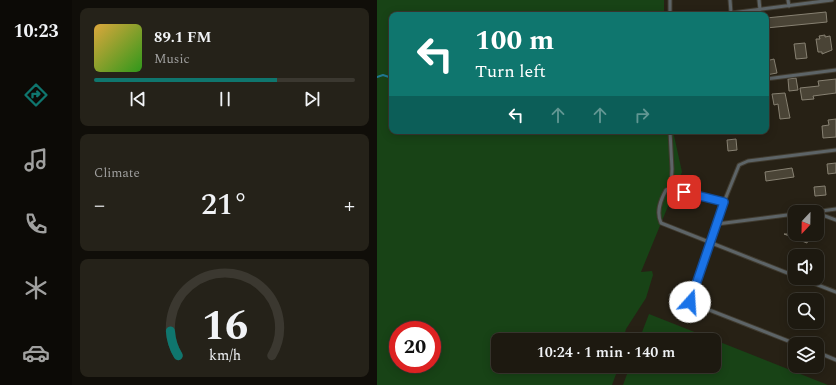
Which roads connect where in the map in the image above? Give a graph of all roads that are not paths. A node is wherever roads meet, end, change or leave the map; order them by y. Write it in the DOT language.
graph roads {
  1 [pos="670,0"];
  2 [pos="730,0"];
  3 [pos="759,0"];
  4 [pos="788,0"];
  5 [pos="831,0"];
  6 [pos="819,1"];
  7 [pos="789,6"];
  8 [pos="760,10"];
  9 [pos="670,12"];
  10 [pos="731,12"];
  11 [pos="741,12"];
  12 [pos="836,70"];
  13 [pos="769,79"];
  14 [pos="670,134"];
  15 [pos="836,150"];
  16 [pos="671,188"];
  17 [pos="724,202"];
  18 [pos="836,209"];
  19 [pos="824,211"];
  20 [pos="788,215"];
  21 [pos="824,216"];
  22 [pos="836,220"];
  23 [pos="717,224"];
  24 [pos="710,244"];
  25 [pos="788,273"];
  26 [pos="818,285"];
  27 [pos="836,292"];
  28 [pos="671,295"];
  29 [pos="690,302"];
  30 [pos="788,341"];
  31 [pos="824,355"];
  32 [pos="836,360"];
  1 -- 9 [label="lane"];
  2 -- 10 [label="lane"];
  3 -- 8 [label="lane"];
  4 -- 7 [label="lane"];
  5 -- 6 [label="lane"];
  6 -- 7 [label="lane"];
  7 -- 8 [label="lane"];
  8 -- 11 [label="lane"];
  12 -- 13 [label="lane"];
  14 -- 16 [label="lane"];
  15 -- 17 [label="lane"];
  16 -- 17 [label="lane"];
  16 -- 24 [label="lane"];
  17 -- 23 [label="lane"];
  18 -- 19 [label="lane"];
  20 -- 23 [label="lane"];
  21 -- 22 [label="lane"];
  23 -- 24 [label="lane"];
  24 -- 25 [label="lane"];
  24 -- 29 [label="lane"];
  26 -- 27 [label="lane"];
  28 -- 29 [label="lane"];
  29 -- 30 [label="lane"];
  31 -- 32 [label="lane"];
}
